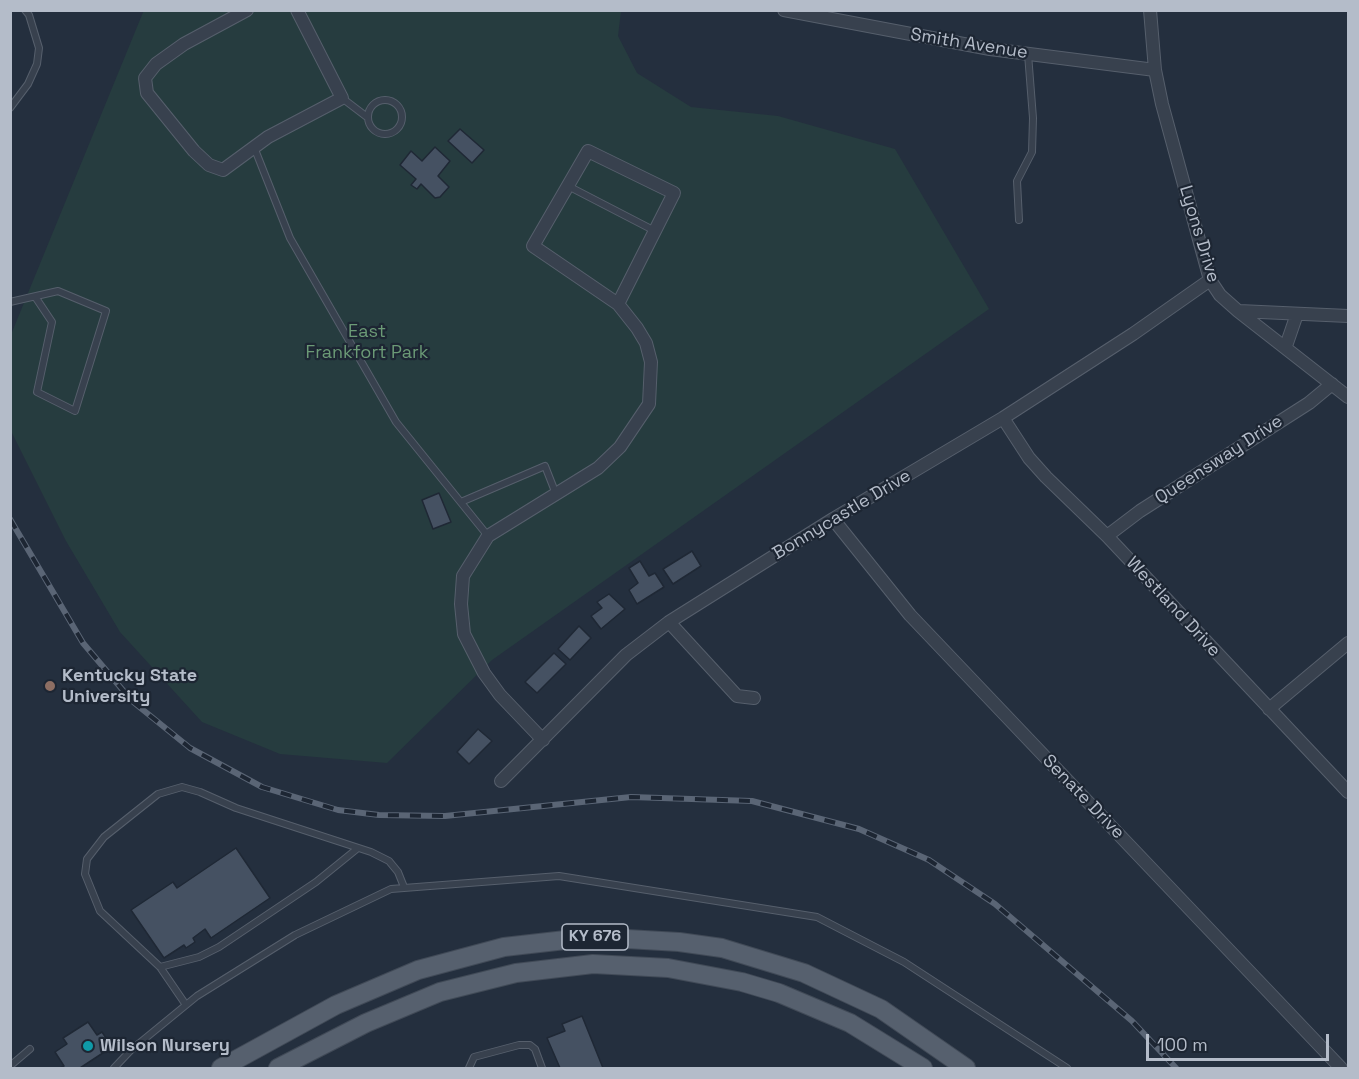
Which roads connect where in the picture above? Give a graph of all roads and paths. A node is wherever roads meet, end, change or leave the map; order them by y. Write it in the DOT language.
graph roads {
  1 [pos="25,10"];
  2 [pos="247,10"];
  3 [pos="297,10"];
  4 [pos="784,10"];
  5 [pos="1150,10"];
  6 [pos="1028,54"];
  7 [pos="1155,70"];
  8 [pos="342,98"];
  9 [pos="10,108"];
  10 [pos="367,117"];
  11 [pos="254,147"];
  12 [pos="568,186"];
  13 [pos="1019,220"];
  14 [pos="655,231"];
  15 [pos="1210,280"];
  16 [pos="36,298"];
  17 [pos="10,302"];
  18 [pos="618,304"];
  19 [pos="1238,311"];
  20 [pos="1298,314"];
  21 [pos="1348,316"];
  22 [pos="1286,346"];
  23 [pos="1332,384"];
  24 [pos="1348,397"];
  25 [pos="1003,418"];
  26 [pos="556,494"];
  27 [pos="461,502"];
  28 [pos="833,519"];
  29 [pos="488,536"];
  30 [pos="1107,536"];
  31 [pos="669,622"];
  32 [pos="1348,643"];
  33 [pos="754,698"];
  34 [pos="1269,709"];
  35 [pos="543,740"];
  36 [pos="501,781"];
  37 [pos="1348,792"];
  38 [pos="358,848"];
  39 [pos="404,887"];
  40 [pos="160,967"];
  41 [pos="186,1005"];
  42 [pos="30,1049"];
  43 [pos="10,1066"];
  44 [pos="114,1068"];
  45 [pos="220,1068"];
  46 [pos="278,1068"];
  47 [pos="469,1068"];
  48 [pos="542,1068"];
  49 [pos="923,1068"];
  50 [pos="966,1068"];
  51 [pos="1067,1068"];
  52 [pos="1341,1068"];
  1 -- 9 [label="lane"];
  2 -- 11 [label="street"];
  3 -- 8 [label="street"];
  4 -- 6 [label="street, Smith Avenue"];
  5 -- 7 [label="street, Lyons Drive"];
  6 -- 7 [label="street, Smith Avenue"];
  6 -- 13 [label="lane"];
  7 -- 15 [label="street, Lyons Drive"];
  8 -- 10 [label="lane"];
  8 -- 11 [label="street"];
  10 -- 10 [label="lane"];
  11 -- 27 [label="lane"];
  12 -- 14 [label="lane"];
  12 -- 14 [label="street"];
  12 -- 18 [label="street"];
  14 -- 18 [label="street"];
  15 -- 19 [label="street, Lyons Drive"];
  15 -- 25 [label="street, Bonnycastle Drive"];
  16 -- 16 [label="lane"];
  16 -- 17 [label="lane"];
  18 -- 26 [label="street"];
  19 -- 20 [label="street"];
  19 -- 22 [label="street, Lyons Drive"];
  20 -- 21 [label="street"];
  20 -- 22 [label="street"];
  22 -- 23 [label="street, Lyons Drive"];
  23 -- 24 [label="street, Lyons Drive"];
  23 -- 30 [label="street, Queensway Drive"];
  25 -- 28 [label="street, Bonnycastle Drive"];
  25 -- 30 [label="street, Westland Drive"];
  26 -- 27 [label="lane"];
  26 -- 29 [label="street"];
  27 -- 29 [label="lane"];
  28 -- 31 [label="street, Bonnycastle Drive"];
  28 -- 52 [label="street, Senate Drive"];
  29 -- 35 [label="street"];
  30 -- 34 [label="street, Westland Drive"];
  31 -- 33 [label="street"];
  31 -- 35 [label="street, Bonnycastle Drive"];
  32 -- 34 [label="street"];
  34 -- 37 [label="street, Westland Drive"];
  35 -- 36 [label="street, Bonnycastle Drive"];
  38 -- 39 [label="lane"];
  38 -- 40 [label="lane"];
  38 -- 40 [label="lane"];
  39 -- 41 [label="lane"];
  39 -- 51 [label="lane"];
  40 -- 41 [label="lane"];
  41 -- 44 [label="lane"];
  42 -- 43 [label="lane"];
  45 -- 50 [label="main road, KY 676"];
  46 -- 49 [label="main road, KY 676"];
  47 -- 48 [label="lane"];
}
